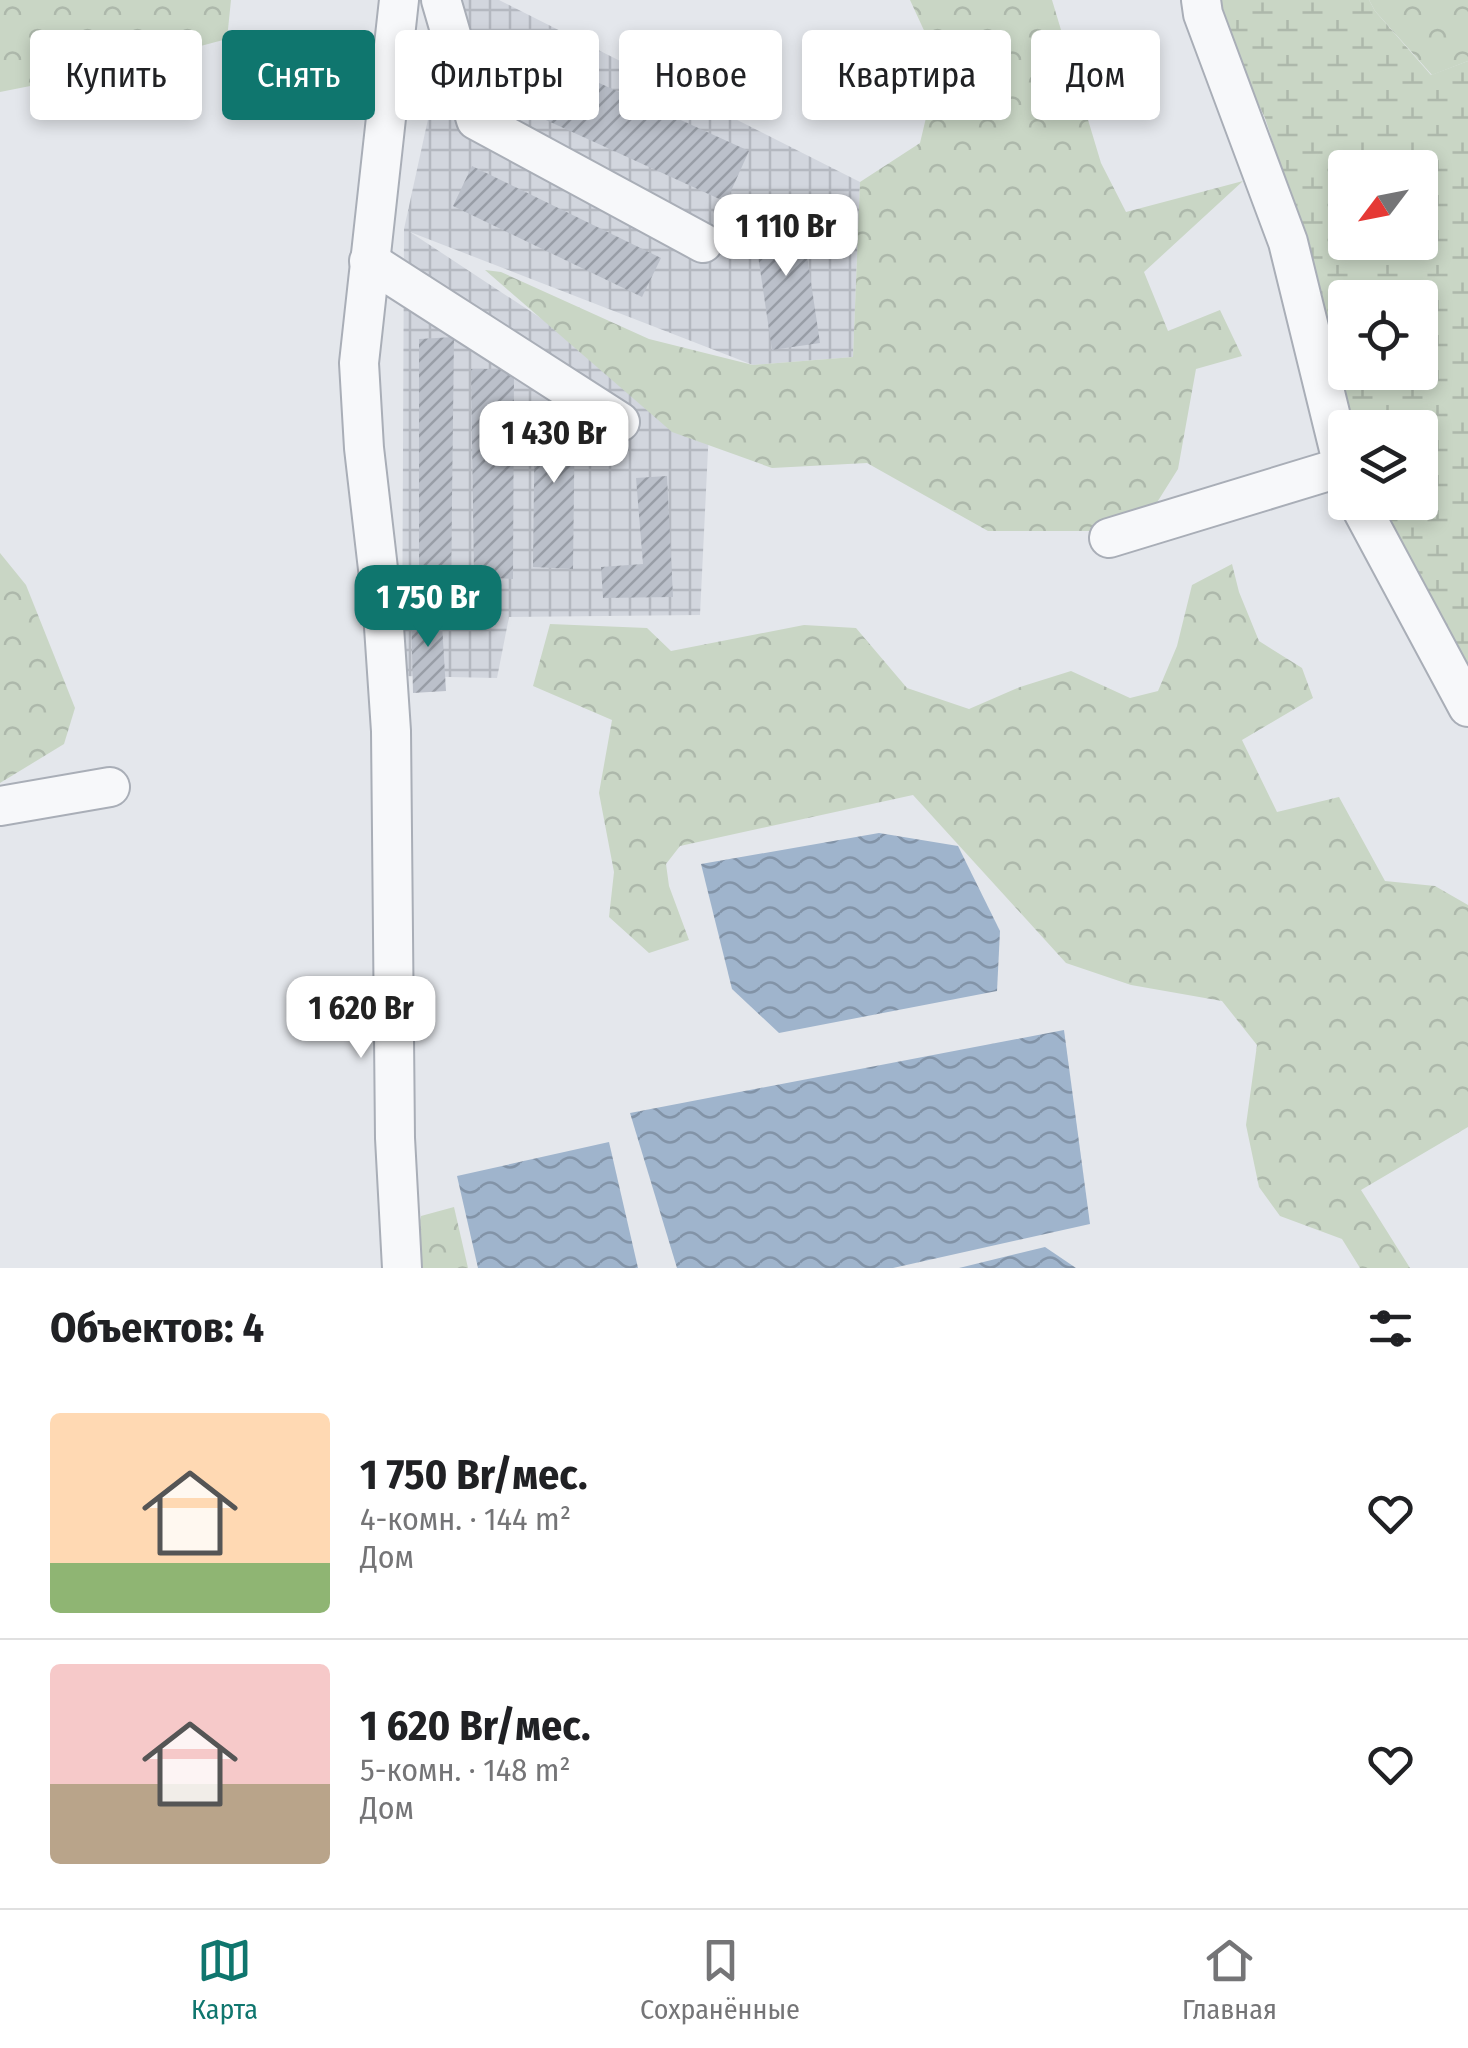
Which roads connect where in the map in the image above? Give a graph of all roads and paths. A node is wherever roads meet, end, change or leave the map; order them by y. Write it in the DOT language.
graph roads {
  1 [pos="399,0"];
  2 [pos="441,0"];
  3 [pos="1201,0"];
  4 [pos="703,242"];
  5 [pos="369,261"];
  6 [pos="1329,410"];
  7 [pos="620,422"];
  8 [pos="1328,476"];
  9 [pos="1368,520"];
  10 [pos="1109,538"];
  11 [pos="1468,708"];
  12 [pos="110,787"];
  13 [pos="0,806"];
  14 [pos="402,1268"];
  1 -- 5 [label="street"];
  2 -- 4 [label="street"];
  3 -- 6 [label="street"];
  5 -- 7 [label="street"];
  5 -- 14 [label="street"];
  8 -- 10 [label="street"];
  9 -- 11 [label="street"];
  12 -- 13 [label="street"];
}
